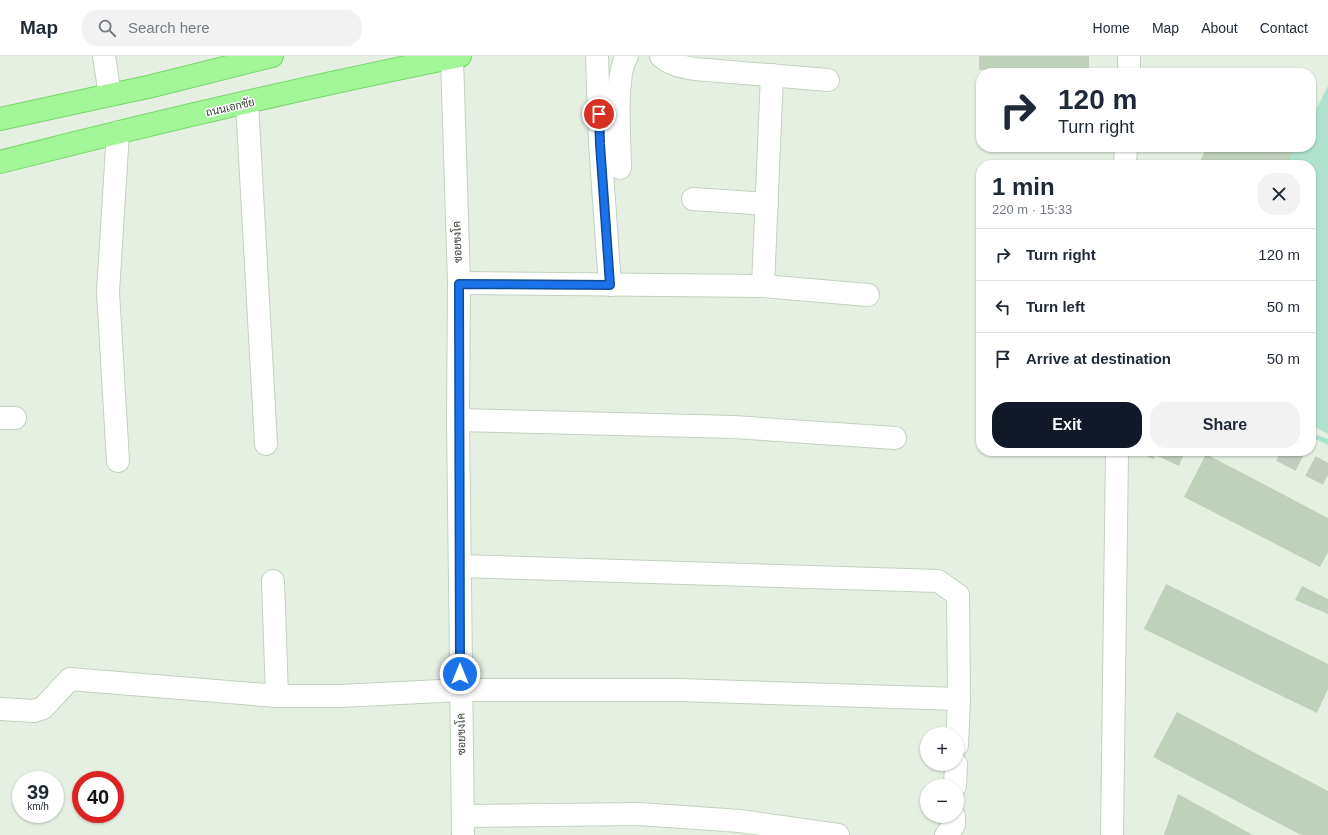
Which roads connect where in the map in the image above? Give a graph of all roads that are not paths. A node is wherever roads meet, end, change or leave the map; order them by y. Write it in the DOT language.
graph roads {
  1 [pos="104,56"];
  2 [pos="272,56"];
  3 [pos="597,56"];
  4 [pos="627,56"];
  5 [pos="661,56"];
  6 [pos="1129,56"];
  7 [pos="456,57"];
  8 [pos="1129,68"];
  9 [pos="772,75"];
  10 [pos="828,80"];
  11 [pos="110,94"];
  12 [pos="247,102"];
  13 [pos="0,119"];
  14 [pos="118,132"];
  15 [pos="0,162"];
  16 [pos="620,168"];
  17 [pos="693,198"];
  18 [pos="767,204"];
  19 [pos="459,284"];
  20 [pos="610,285"];
  21 [pos="763,286"];
  22 [pos="868,295"];
  23 [pos="458,420"];
  24 [pos="895,438"];
  25 [pos="266,444"];
  26 [pos="1117,456"];
  27 [pos="118,460"];
  28 [pos="460,566"];
  29 [pos="273,580"];
  30 [pos="460,690"];
  31 [pos="277,696"];
  32 [pos="959,699"];
  33 [pos="0,709"];
  34 [pos="958,727"];
  35 [pos="954,823"];
  36 [pos="463,825"];
  37 [pos="838,835"];
  38 [pos="946,835"];
  39 [pos="1112,835"];
  1 -- 11 [label="street"];
  2 -- 11 [label="main road"];
  3 -- 20 [label="street"];
  4 -- 16 [label="street"];
  5 -- 9 [label="street"];
  6 -- 8 [label="street"];
  7 -- 12 [label="main road, ถนนเอกชัย"];
  7 -- 19 [label="street, ซอยชงโค"];
  9 -- 10 [label="street"];
  9 -- 18 [label="street"];
  11 -- 13 [label="main road"];
  12 -- 14 [label="main road, ถนนเอกชัย"];
  12 -- 25 [label="street"];
  14 -- 15 [label="main road, ถนนเอกชัย"];
  14 -- 27 [label="street"];
  17 -- 18 [label="street"];
  18 -- 21 [label="street"];
  19 -- 20 [label="street"];
  19 -- 23 [label="street, ซอยชงโค"];
  20 -- 21 [label="street"];
  21 -- 22 [label="street"];
  23 -- 24 [label="street"];
  23 -- 28 [label="street, ซอยชงโค"];
  26 -- 39 [label="street"];
  28 -- 30 [label="street, ซอยชงโค"];
  28 -- 32 [label="street"];
  29 -- 31 [label="street"];
  30 -- 31 [label="street"];
  30 -- 32 [label="street"];
  30 -- 36 [label="street, ซอยชงโค"];
  31 -- 33 [label="street"];
  32 -- 34 [label="street"];
  35 -- 38 [label="street"];
  36 -- 37 [label="street"];
}
